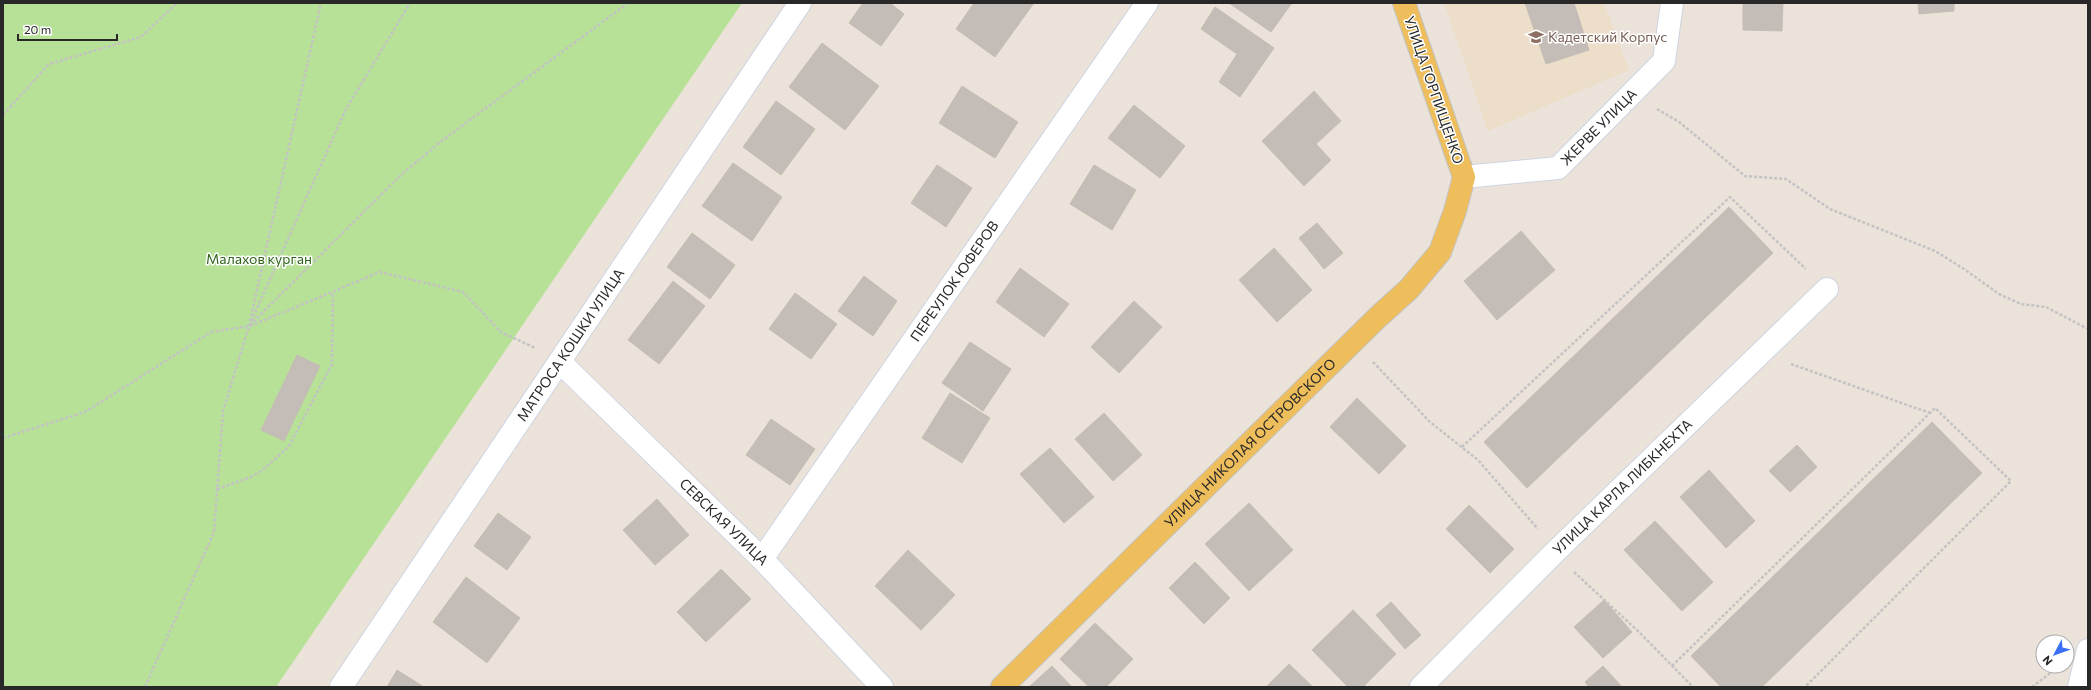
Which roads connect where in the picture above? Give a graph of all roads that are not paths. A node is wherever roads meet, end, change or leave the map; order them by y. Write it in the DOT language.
graph roads {
  1 [pos="800,3"];
  2 [pos="1147,3"];
  3 [pos="1404,3"];
  4 [pos="1672,3"];
  5 [pos="1464,177"];
  6 [pos="1827,289"];
  7 [pos="560,362"];
  8 [pos="762,559"];
  9 [pos="2088,650"];
  10 [pos="341,687"];
  11 [pos="882,687"];
  12 [pos="1002,687"];
  13 [pos="1421,687"];
  14 [pos="2079,687"];
  1 -- 7 [label="street, МАТРОСА КОШКИ УЛИЦА"];
  2 -- 8 [label="street, ПЕРЕУЛОК ЮФЕРОВ"];
  3 -- 5 [label="main road, УЛИЦА ГОРПИЩЕНКО"];
  4 -- 5 [label="street, ЖЕРВЕ УЛИЦА"];
  5 -- 12 [label="main road, УЛИЦА НИКОЛАЯ ОСТРОВСКОГО"];
  6 -- 13 [label="street, УЛИЦА КАРЛА ЛИБКНЕХТА"];
  7 -- 8 [label="street, СЕВСКАЯ УЛИЦА"];
  7 -- 10 [label="street, МАТРОСА КОШКИ УЛИЦА"];
  8 -- 11 [label="street, СЕВСКАЯ УЛИЦА"];
  9 -- 14 [label="street"];
}
